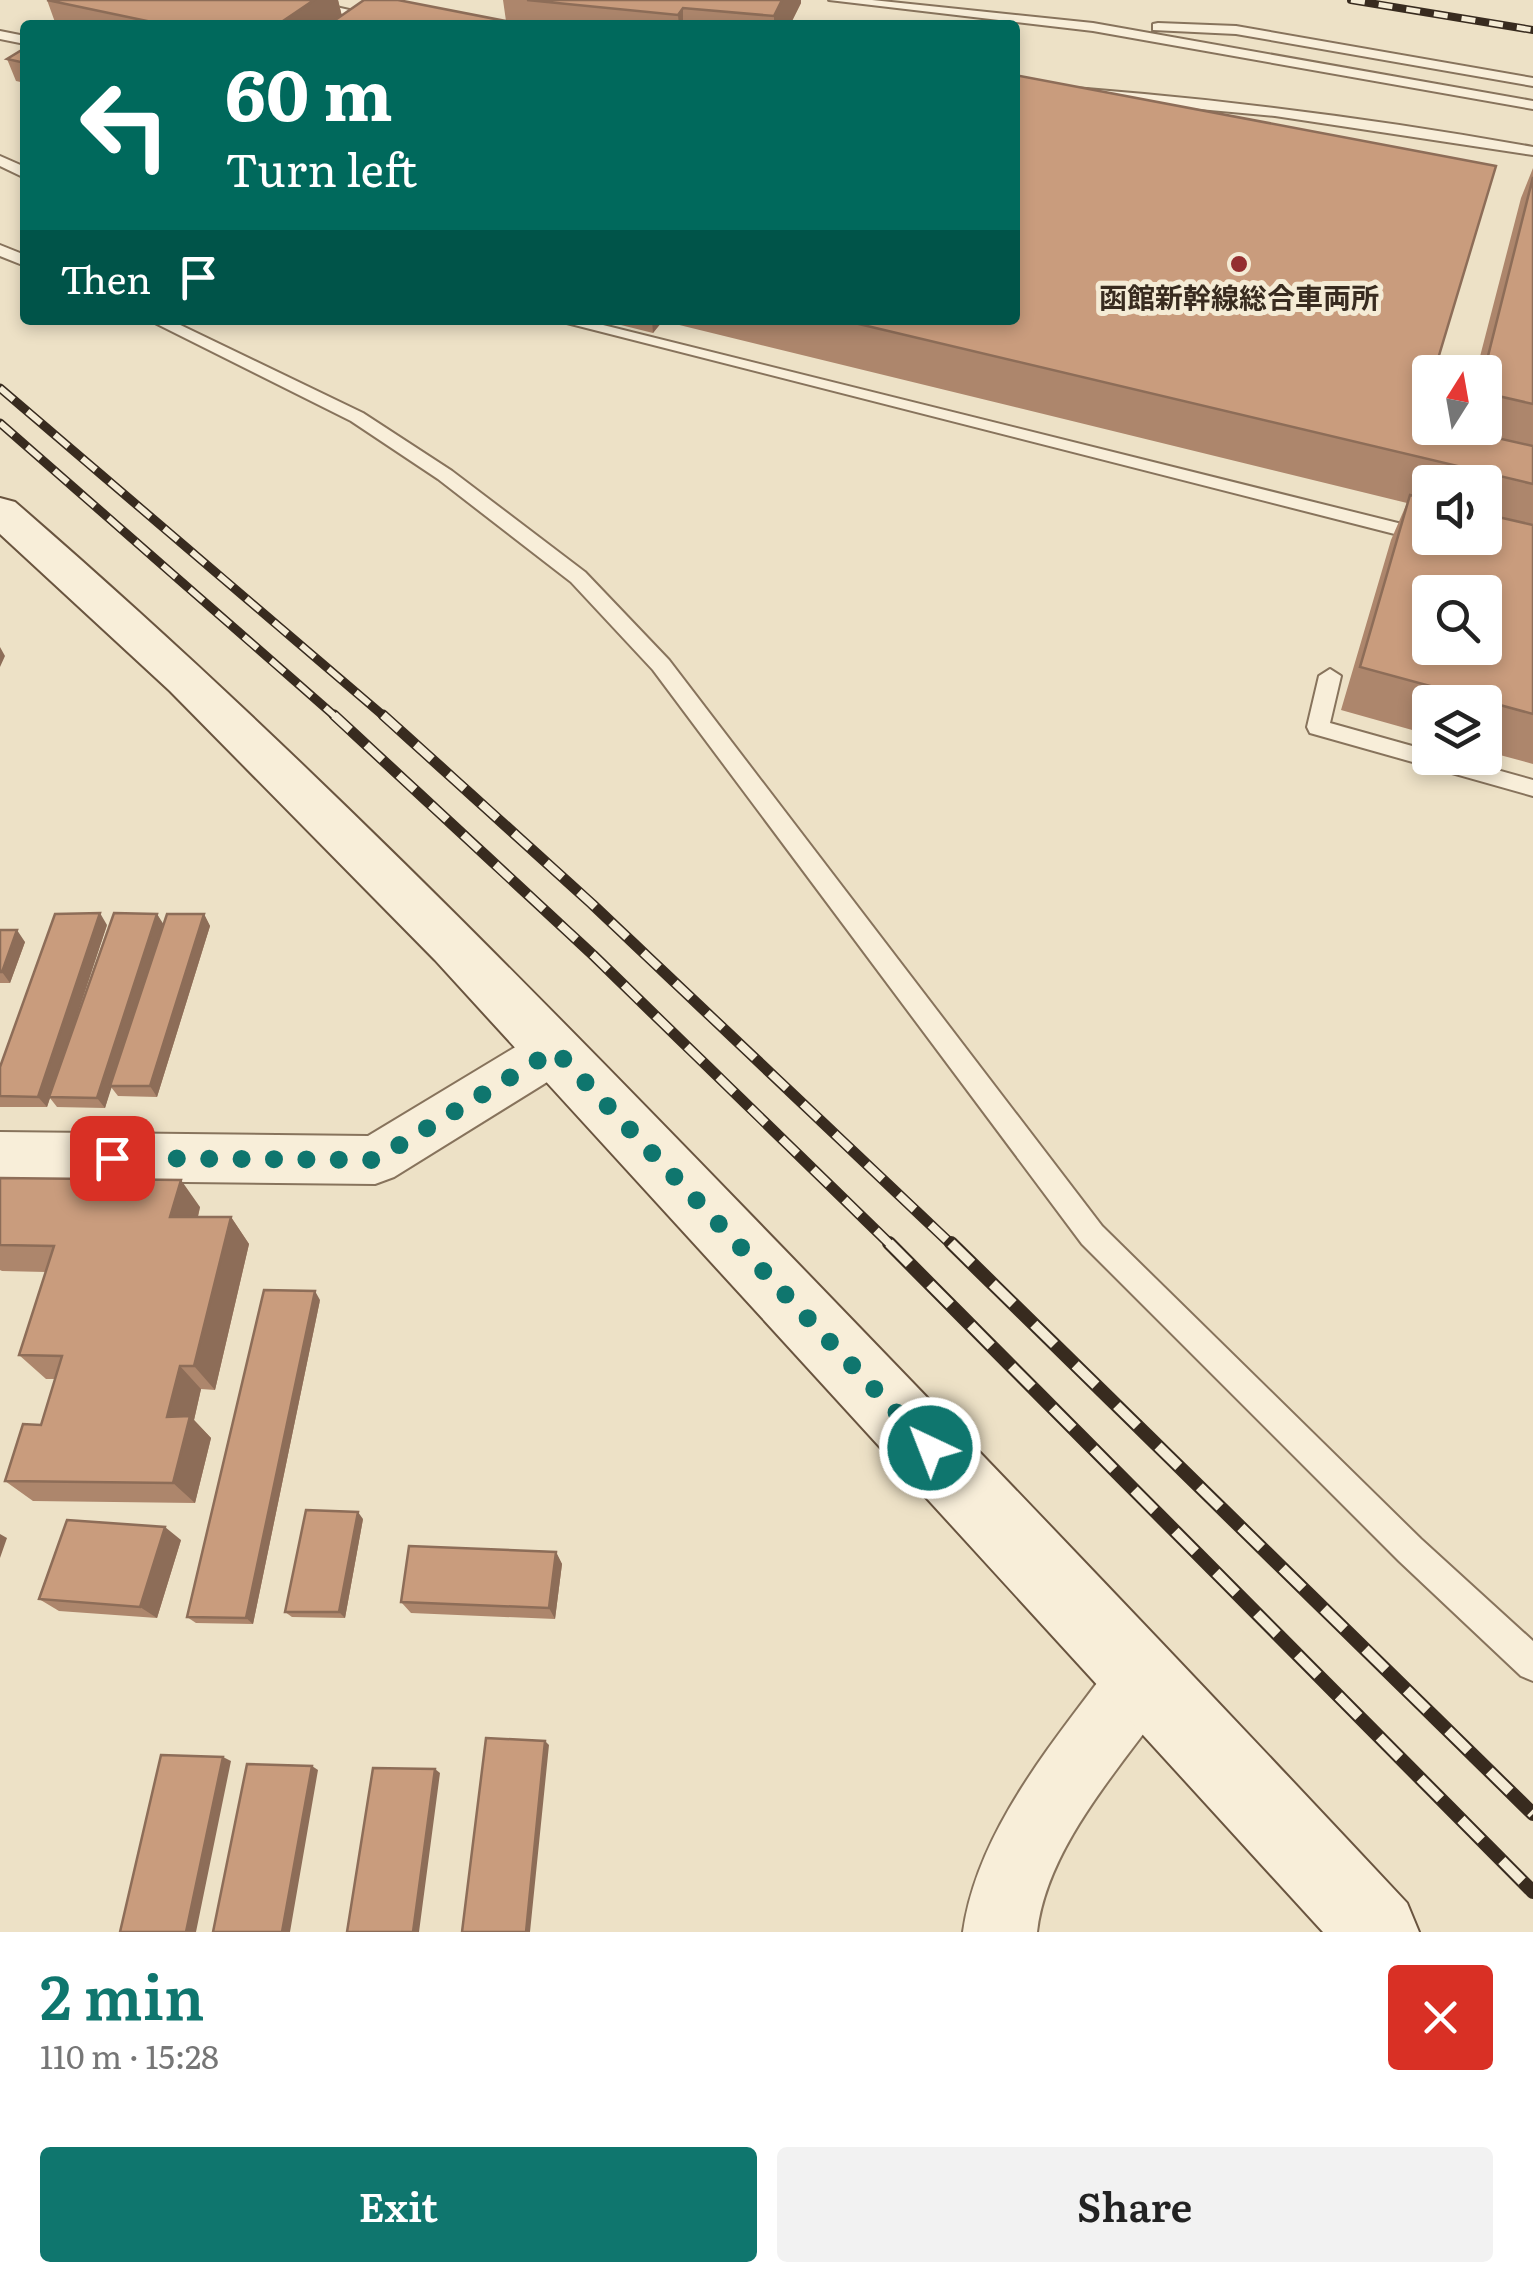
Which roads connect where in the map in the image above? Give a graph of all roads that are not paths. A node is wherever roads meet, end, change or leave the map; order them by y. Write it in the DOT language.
graph roads {
  1 [pos="286,0"];
  2 [pos="835,0"];
  3 [pos="373,20"];
  4 [pos="1093,27"];
  5 [pos="1533,82"];
  6 [pos="1020,88"];
  7 [pos="1533,105"];
  8 [pos="1533,151"];
  9 [pos="167,325"];
  10 [pos="583,325"];
  11 [pos="0,511"];
  12 [pos="1412,532"];
  13 [pos="1330,676"];
  14 [pos="1533,788"];
  15 [pos="555,1050"];
  16 [pos="0,1156"];
  17 [pos="1533,1664"];
  18 [pos="1144,1676"];
  19 [pos="1000,1932"];
  20 [pos="1378,1932"];
  1 -- 3 [label="lane"];
  2 -- 4 [label="lane"];
  4 -- 5 [label="lane"];
  4 -- 7 [label="lane"];
  6 -- 8 [label="lane"];
  9 -- 17 [label="lane"];
  10 -- 12 [label="lane"];
  11 -- 15 [label="street"];
  13 -- 14 [label="lane"];
  15 -- 16 [label="street"];
  15 -- 18 [label="street"];
  18 -- 19 [label="street"];
  18 -- 20 [label="street"];
}
